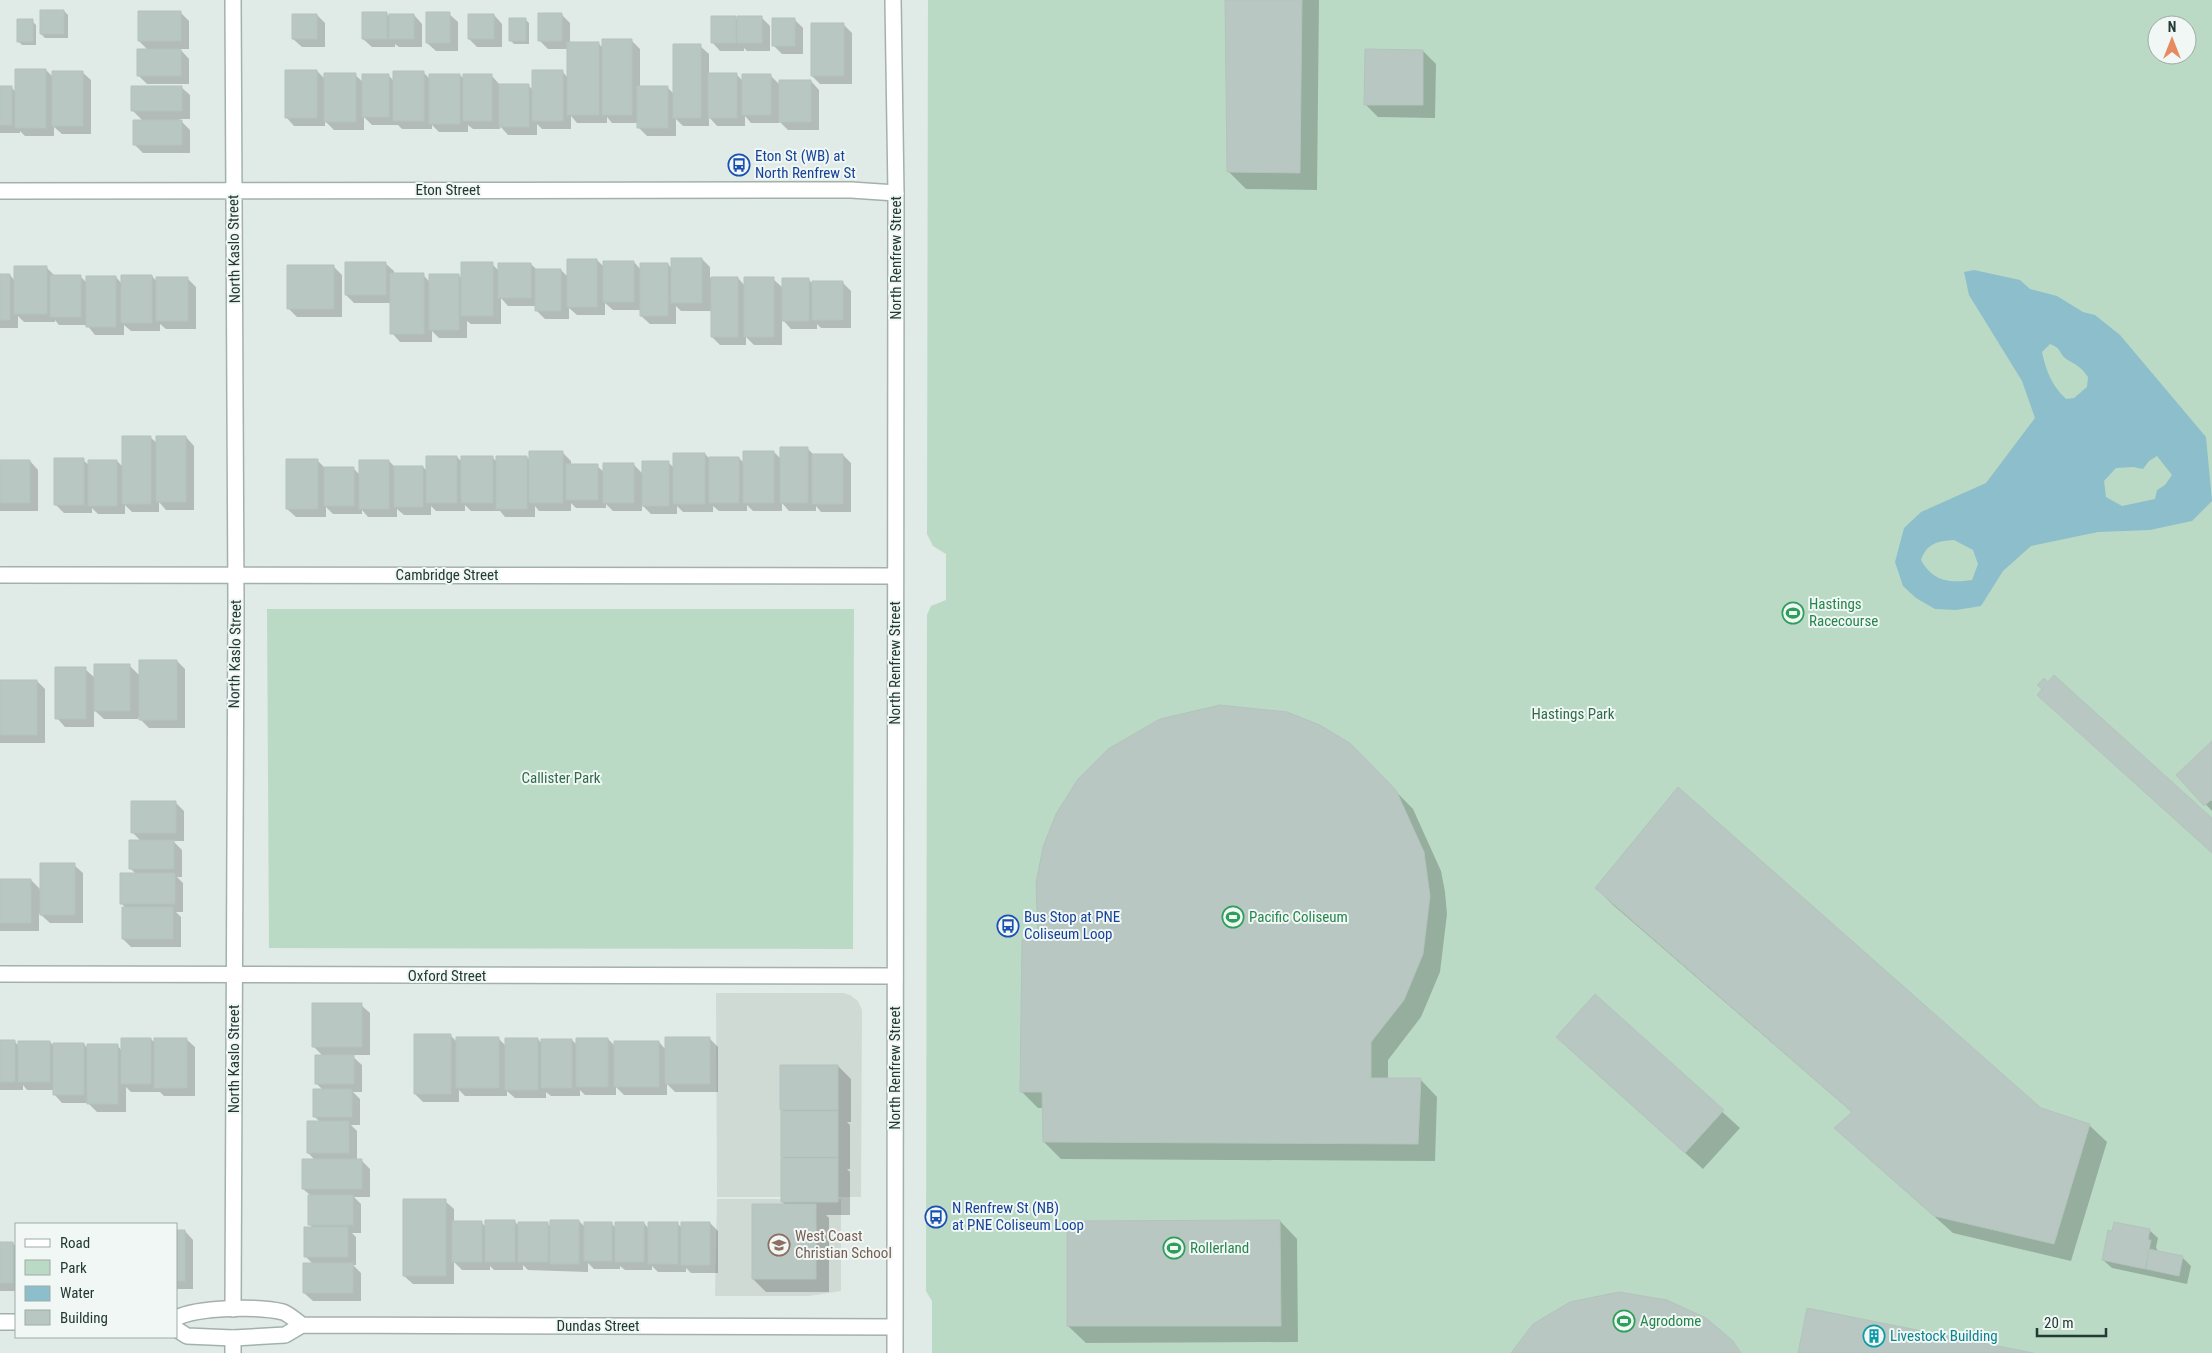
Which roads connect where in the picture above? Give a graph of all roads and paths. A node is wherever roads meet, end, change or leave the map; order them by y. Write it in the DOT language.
graph roads {
  1 [pos="234,0"];
  2 [pos="893,0"];
  3 [pos="0,191"];
  4 [pos="233,191"];
  5 [pos="896,193"];
  6 [pos="0,575"];
  7 [pos="236,575"];
  8 [pos="895,576"];
  9 [pos="0,974"];
  10 [pos="234,974"];
  11 [pos="895,976"];
  12 [pos="233,1309"];
  13 [pos="178,1317"];
  14 [pos="0,1322"];
  15 [pos="15,1322"];
  16 [pos="302,1325"];
  17 [pos="894,1327"];
  18 [pos="178,1330"];
  19 [pos="233,1346"];
  20 [pos="895,1353"];
  1 -- 4 [label="street, North Kaslo Street"];
  2 -- 5 [label="street, North Renfrew Street"];
  3 -- 4 [label="street, Eton Street"];
  4 -- 5 [label="street, Eton Street"];
  4 -- 7 [label="street, North Kaslo Street"];
  5 -- 8 [label="street, North Renfrew Street"];
  6 -- 7 [label="street, Cambridge Street"];
  7 -- 8 [label="street, Cambridge Street"];
  7 -- 10 [label="street, North Kaslo Street"];
  8 -- 11 [label="street, North Renfrew Street"];
  9 -- 10 [label="street, Oxford Street"];
  10 -- 11 [label="street, Oxford Street"];
  10 -- 12 [label="street, North Kaslo Street"];
  11 -- 17 [label="street, North Renfrew Street"];
  12 -- 13 [label="street"];
  12 -- 16 [label="street"];
  14 -- 15 [label="street"];
  16 -- 17 [label="street, Dundas Street"];
  16 -- 19 [label="street, Dundas Street"];
  17 -- 20 [label="street, North Renfrew Street"];
  18 -- 19 [label="street, Dundas Street"];
}
